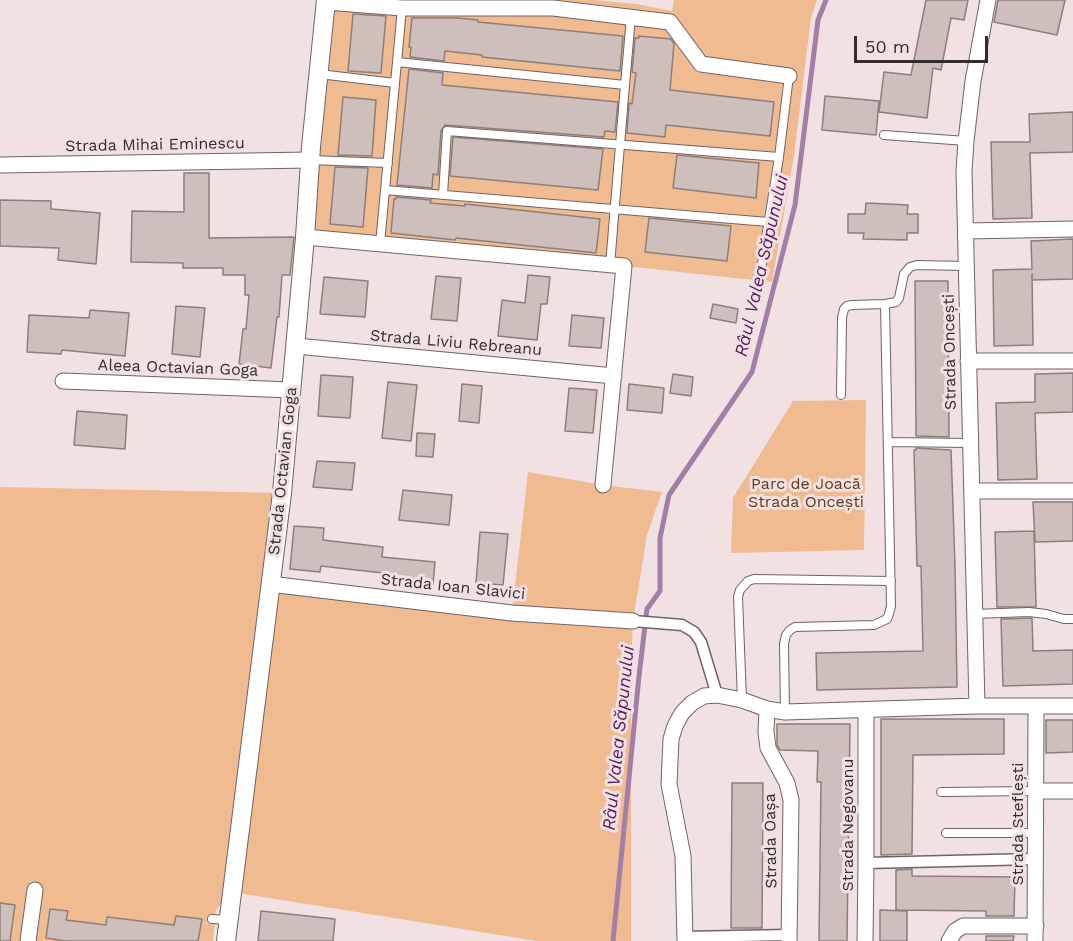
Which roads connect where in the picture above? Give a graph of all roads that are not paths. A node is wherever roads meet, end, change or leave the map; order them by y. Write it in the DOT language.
graph roads {
  1 [pos="988,0"];
  2 [pos="326,1"];
  3 [pos="402,8"];
  4 [pos="631,17"];
  5 [pos="397,62"];
  6 [pos="319,74"];
  7 [pos="789,76"];
  8 [pos="395,83"];
  9 [pos="625,85"];
  10 [pos="884,135"];
  11 [pos="966,141"];
  12 [pos="620,144"];
  13 [pos="779,157"];
  14 [pos="310,160"];
  15 [pos="388,163"];
  16 [pos="0,165"];
  17 [pos="385,190"];
  18 [pos="442,195"];
  19 [pos="615,210"];
  20 [pos="768,222"];
  21 [pos="1073,229"];
  22 [pos="966,231"];
  23 [pos="305,237"];
  24 [pos="380,244"];
  25 [pos="617,265"];
  26 [pos="966,266"];
  27 [pos="761,270"];
  28 [pos="885,304"];
  29 [pos="296,346"];
  30 [pos="968,361"];
  31 [pos="1073,361"];
  32 [pos="614,376"];
  33 [pos="63,381"];
  34 [pos="291,390"];
  35 [pos="841,395"];
  36 [pos="888,442"];
  37 [pos="970,443"];
  38 [pos="603,485"];
  39 [pos="972,491"];
  40 [pos="1073,491"];
  41 [pos="891,581"];
  42 [pos="270,584"];
  43 [pos="974,614"];
  44 [pos="1073,619"];
  45 [pos="633,621"];
  46 [pos="717,695"];
  47 [pos="742,699"];
  48 [pos="977,706"];
  49 [pos="1073,706"];
  50 [pos="1036,707"];
  51 [pos="767,709"];
  52 [pos="866,710"];
  53 [pos="785,712"];
  54 [pos="1036,791"];
  55 [pos="1073,791"];
  56 [pos="941,792"];
  57 [pos="946,833"];
  58 [pos="1035,833"];
  59 [pos="1035,859"];
  60 [pos="867,863"];
  61 [pos="34,899"];
  62 [pos="1035,934"];
  63 [pos="789,938"];
  64 [pos="685,939"];
  65 [pos="28,941"];
  66 [pos="226,941"];
  67 [pos="865,941"];
  68 [pos="949,941"];
  1 -- 11 [label="street, Strada Oncești"];
  2 -- 3 [label="street"];
  2 -- 6 [label="street, Strada Octavian Goga"];
  3 -- 4 [label="street"];
  3 -- 5 [label="lane"];
  4 -- 7 [label="street"];
  4 -- 9 [label="lane"];
  5 -- 8 [label="lane"];
  5 -- 9 [label="lane"];
  6 -- 8 [label="lane"];
  6 -- 14 [label="street, Strada Octavian Goga"];
  7 -- 13 [label="lane"];
  8 -- 15 [label="lane"];
  9 -- 12 [label="lane"];
  10 -- 11 [label="lane"];
  11 -- 22 [label="street, Strada Oncești"];
  12 -- 13 [label="lane"];
  12 -- 18 [label="lane"];
  12 -- 19 [label="lane"];
  13 -- 20 [label="lane"];
  14 -- 15 [label="lane"];
  14 -- 16 [label="street, Strada Mihai Eminescu"];
  14 -- 23 [label="street, Strada Octavian Goga"];
  15 -- 17 [label="lane"];
  17 -- 18 [label="lane"];
  17 -- 24 [label="lane"];
  18 -- 19 [label="lane"];
  19 -- 20 [label="lane"];
  19 -- 25 [label="lane"];
  20 -- 27 [label="lane"];
  21 -- 22 [label="street"];
  22 -- 26 [label="street, Strada Oncești"];
  23 -- 24 [label="street"];
  23 -- 29 [label="street, Strada Octavian Goga"];
  24 -- 25 [label="street"];
  25 -- 32 [label="street"];
  26 -- 28 [label="lane"];
  26 -- 30 [label="street, Strada Oncești"];
  28 -- 35 [label="lane"];
  28 -- 36 [label="lane"];
  29 -- 32 [label="street, Strada Liviu Rebreanu"];
  29 -- 34 [label="street, Strada Octavian Goga"];
  30 -- 31 [label="street"];
  30 -- 37 [label="street, Strada Oncești"];
  32 -- 38 [label="street"];
  33 -- 34 [label="street, Aleea Octavian Goga"];
  34 -- 42 [label="street, Strada Octavian Goga"];
  36 -- 37 [label="lane"];
  36 -- 41 [label="lane"];
  37 -- 39 [label="street, Strada Oncești"];
  39 -- 40 [label="street"];
  39 -- 43 [label="street, Strada Oncești"];
  41 -- 47 [label="lane"];
  41 -- 53 [label="lane"];
  42 -- 45 [label="street, Strada Ioan Slavici"];
  42 -- 66 [label="street, Strada Octavian Goga"];
  43 -- 44 [label="lane"];
  43 -- 48 [label="street, Strada Oncești"];
  45 -- 46 [label="street"];
  46 -- 47 [label="street"];
  46 -- 64 [label="street"];
  47 -- 51 [label="street"];
  48 -- 50 [label="street"];
  48 -- 52 [label="street"];
  49 -- 50 [label="street"];
  50 -- 54 [label="street, Strada Steflești"];
  51 -- 53 [label="street"];
  51 -- 63 [label="street, Strada Oașa"];
  52 -- 53 [label="street"];
  52 -- 60 [label="street, Strada Negovanu"];
  54 -- 55 [label="street"];
  54 -- 56 [label="lane"];
  54 -- 58 [label="street, Strada Steflești"];
  57 -- 58 [label="lane"];
  58 -- 59 [label="street, Strada Steflești"];
  59 -- 60 [label="street"];
  59 -- 62 [label="street, Strada Steflești"];
  60 -- 67 [label="street, Strada Negovanu"];
  61 -- 65 [label="street"];
  62 -- 68 [label="street"];
  63 -- 64 [label="street"];
}
